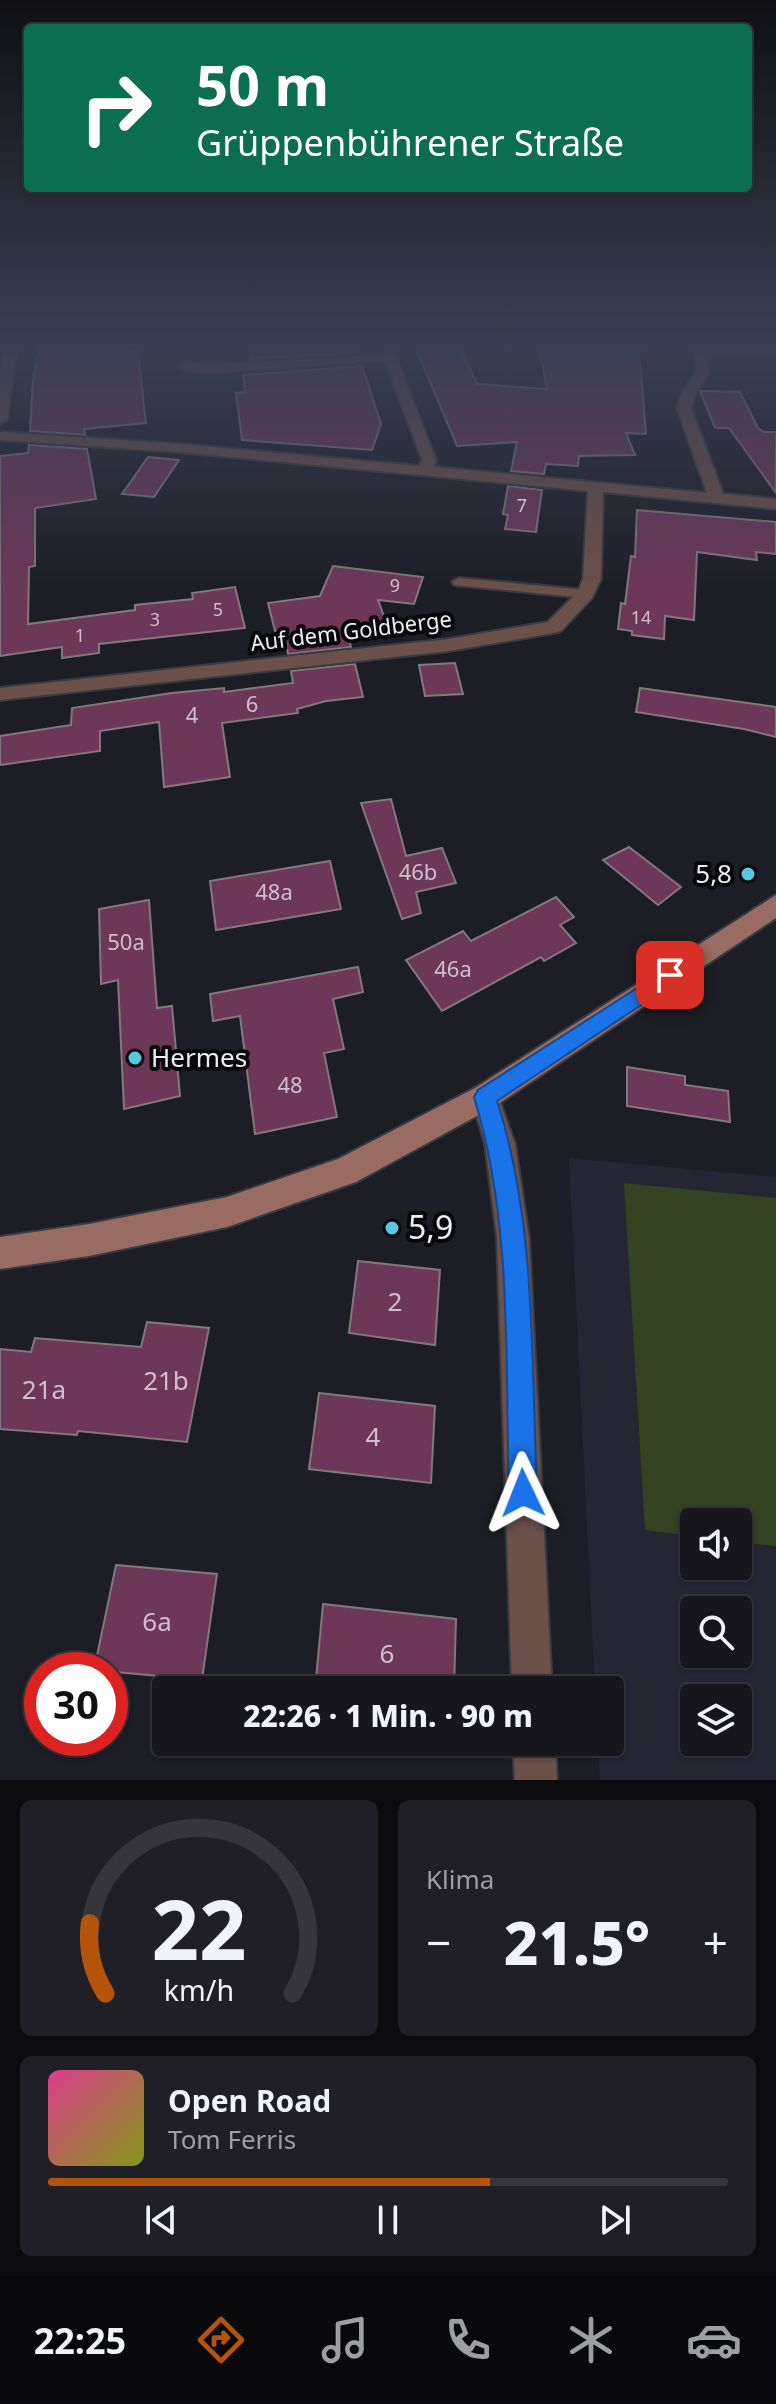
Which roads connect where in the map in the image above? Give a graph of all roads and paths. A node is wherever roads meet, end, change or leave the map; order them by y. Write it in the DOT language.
graph roads {
  1 [pos="417,427"];
  2 [pos="691,427"];
  3 [pos="0,436"];
  4 [pos="425,471"];
  5 [pos="596,487"];
  6 [pos="716,497"];
  7 [pos="776,504"];
  8 [pos="459,582"];
  9 [pos="586,594"];
  10 [pos="0,694"];
  11 [pos="776,905"];
  12 [pos="485,1097"];
  13 [pos="0,1253"];
  14 [pos="531,1676"];
  15 [pos="535,1756"];
  16 [pos="536,1780"];
  1 -- 4 [label="street"];
  2 -- 6 [label="street"];
  3 -- 4 [label="street"];
  4 -- 5 [label="street"];
  5 -- 6 [label="street"];
  5 -- 9 [label="street"];
  6 -- 7 [label="street"];
  8 -- 9 [label="lane"];
  9 -- 10 [label="street, Auf dem Goldberge"];
  11 -- 12 [label="street"];
  12 -- 13 [label="street"];
  12 -- 14 [label="street"];
  15 -- 16 [label="street"];
}
